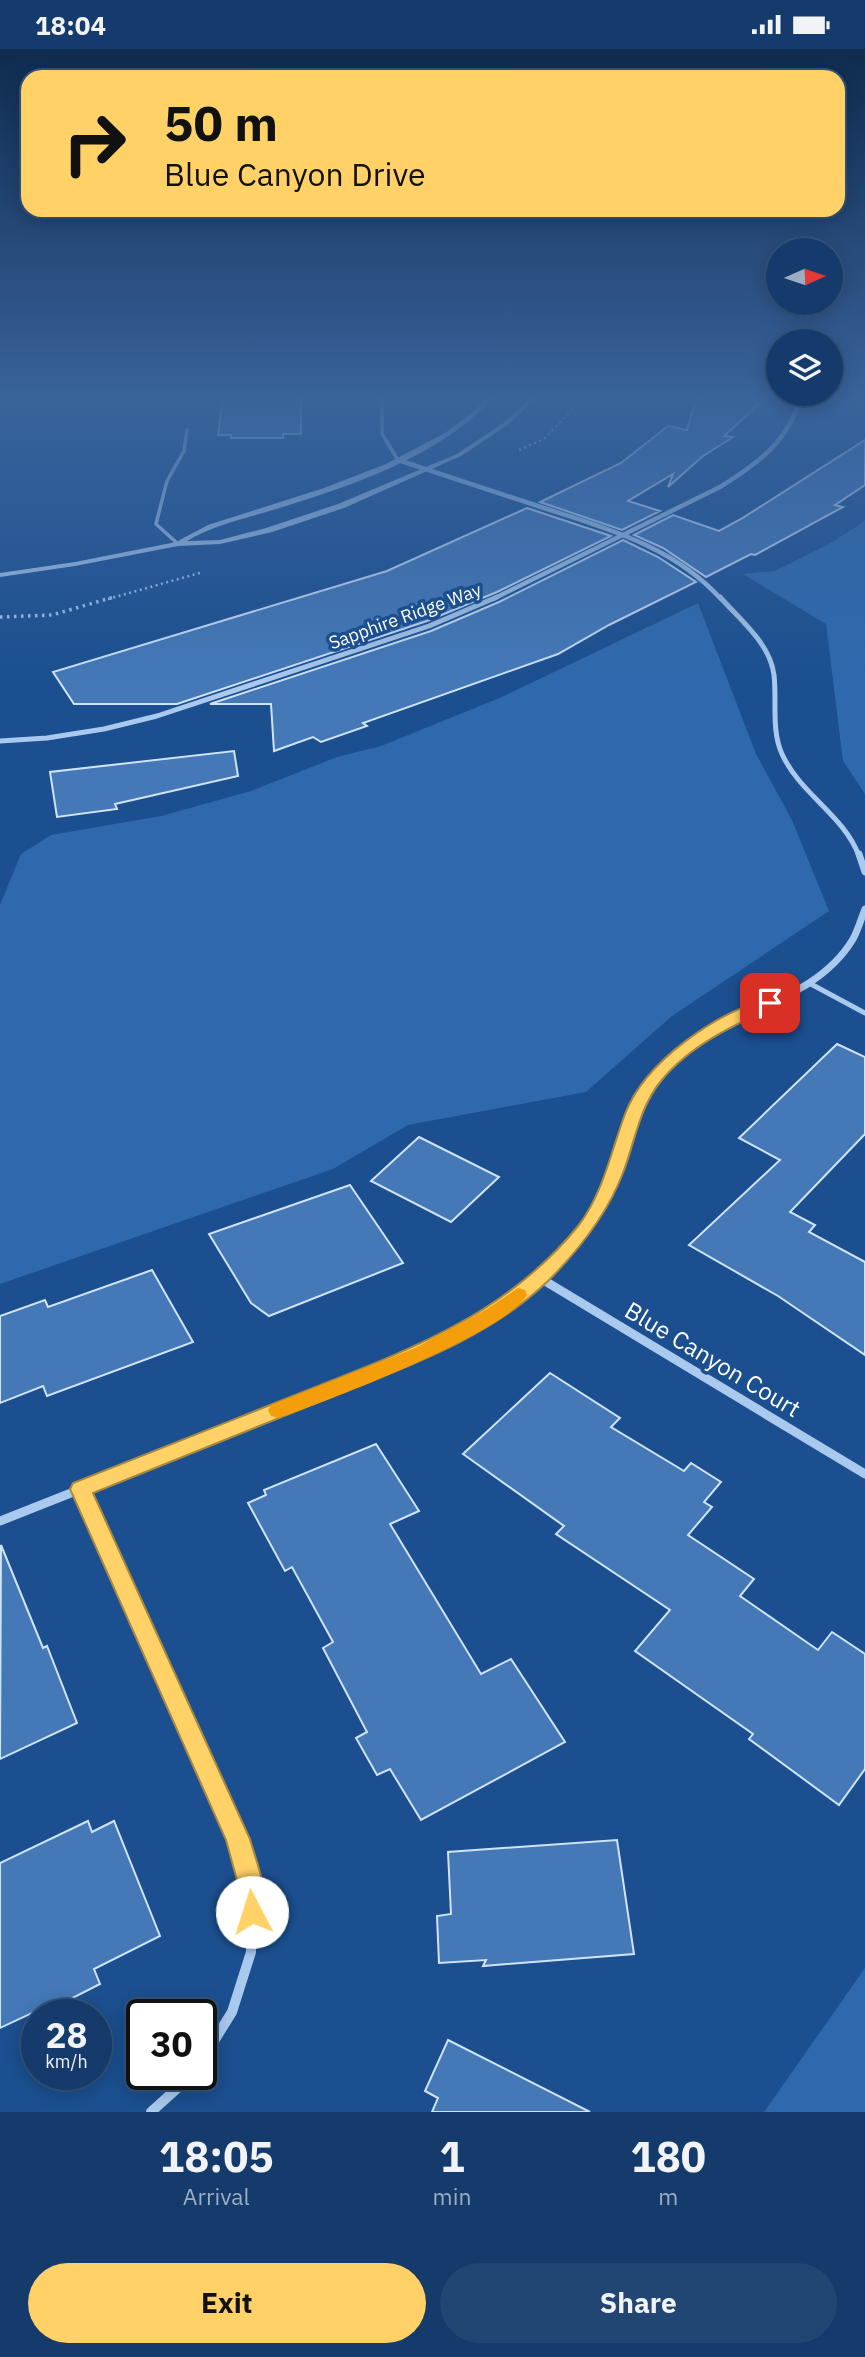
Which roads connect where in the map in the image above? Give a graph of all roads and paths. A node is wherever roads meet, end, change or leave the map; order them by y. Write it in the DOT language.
graph roads {
  1 [pos="164,492"];
  2 [pos="317,492"];
  3 [pos="375,492"];
  4 [pos="496,492"];
  5 [pos="710,492"];
  6 [pos="625,535"];
  7 [pos="178,544"];
  8 [pos="0,575"];
  9 [pos="0,741"];
  10 [pos="865,872"];
  11 [pos="865,909"];
  12 [pos="809,983"];
  13 [pos="865,1013"];
  14 [pos="540,1278"];
  15 [pos="865,1474"];
  16 [pos="81,1489"];
  17 [pos="0,1521"];
  18 [pos="217,2036"];
  19 [pos="175,2090"];
  20 [pos="151,2112"];
  1 -- 7 [label="lane"];
  2 -- 7 [label="street"];
  3 -- 7 [label="street"];
  4 -- 6 [label="street"];
  5 -- 6 [label="street, Sapphire Ridge Way"];
  6 -- 9 [label="street, Sapphire Ridge Way"];
  6 -- 10 [label="street"];
  7 -- 8 [label="street"];
  11 -- 12 [label="street"];
  12 -- 13 [label="lane"];
  12 -- 14 [label="street"];
  14 -- 15 [label="street, Blue Canyon Court"];
  14 -- 16 [label="street"];
  16 -- 17 [label="street"];
  16 -- 18 [label="street"];
  19 -- 20 [label="street"];
}
